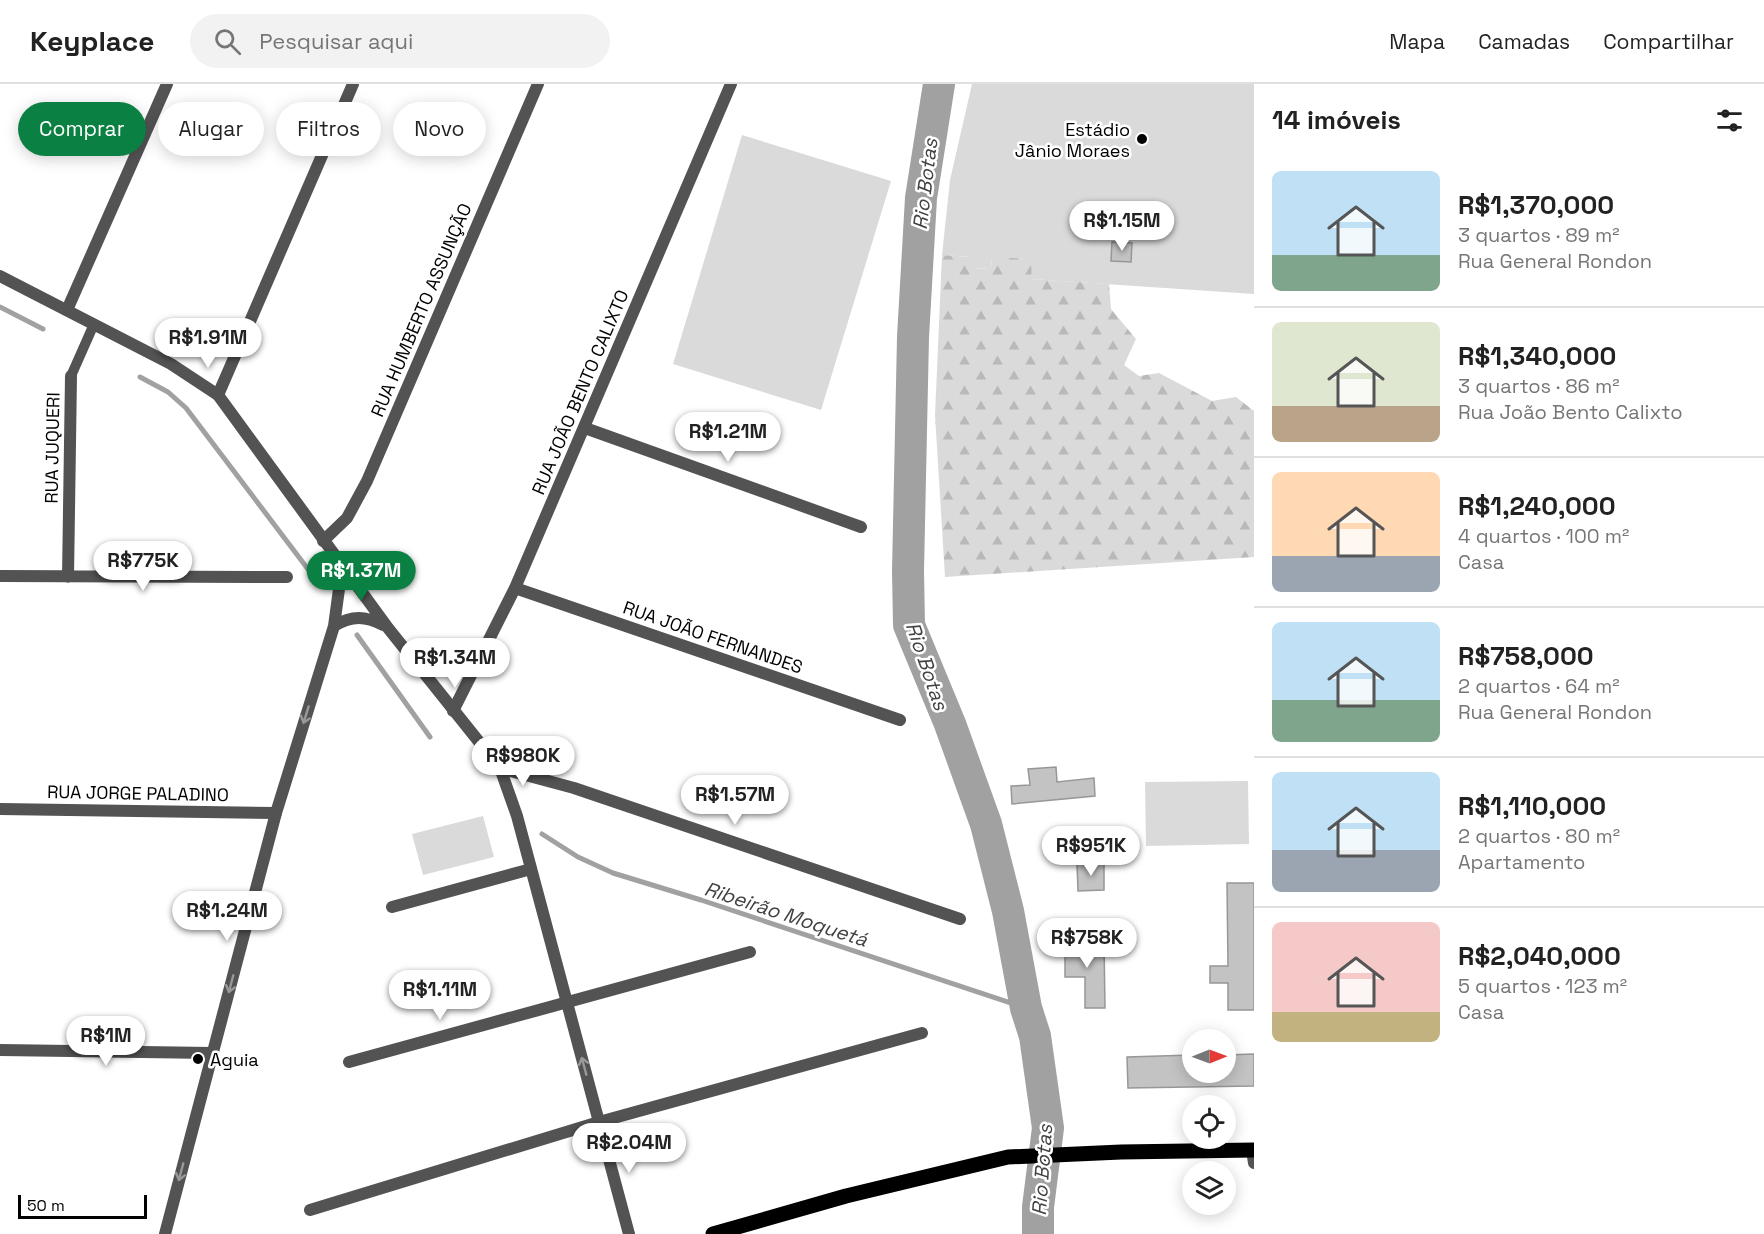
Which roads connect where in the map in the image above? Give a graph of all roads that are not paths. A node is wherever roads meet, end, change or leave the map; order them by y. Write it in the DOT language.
graph roads {
  1 [pos="167,84"];
  2 [pos="353,84"];
  3 [pos="538,84"];
  4 [pos="732,84"];
  5 [pos="0,276"];
  6 [pos="67,310"];
  7 [pos="94,324"];
  8 [pos="71,376"];
  9 [pos="218,395"];
  10 [pos="585,428"];
  11 [pos="861,527"];
  12 [pos="323,542"];
  13 [pos="335,557"];
  14 [pos="0,576"];
  15 [pos="286,577"];
  16 [pos="68,578"];
  17 [pos="515,588"];
  18 [pos="334,626"];
  19 [pos="388,628"];
  20 [pos="453,711"];
  21 [pos="900,720"];
  22 [pos="500,768"];
  23 [pos="0,810"];
  24 [pos="276,813"];
  25 [pos="531,869"];
  26 [pos="392,907"];
  27 [pos="960,919"];
  28 [pos="750,952"];
  29 [pos="567,1001"];
  30 [pos="922,1033"];
  31 [pos="0,1050"];
  32 [pos="212,1053"];
  33 [pos="349,1062"];
  34 [pos="599,1122"];
  35 [pos="1253,1154"];
  36 [pos="310,1210"];
  37 [pos="165,1234"];
  38 [pos="629,1234"];
  39 [pos="713,1234"];
  1 -- 6 [label="street"];
  2 -- 9 [label="street"];
  3 -- 12 [label="street, RUA HUMBERTO ASSUNÇÃO"];
  4 -- 10 [label="street, RUA JOÃO BENTO CALIXTO"];
  5 -- 6 [label="street"];
  6 -- 7 [label="street"];
  7 -- 8 [label="street, RUA JUQUERI"];
  7 -- 9 [label="street"];
  8 -- 16 [label="street, RUA JUQUERI"];
  9 -- 12 [label="street"];
  10 -- 11 [label="street"];
  10 -- 17 [label="street, RUA JOÃO BENTO CALIXTO"];
  12 -- 13 [label="street"];
  13 -- 18 [label="street"];
  13 -- 19 [label="street"];
  14 -- 16 [label="street"];
  15 -- 16 [label="street"];
  17 -- 20 [label="street, RUA JOÃO BENTO CALIXTO"];
  17 -- 21 [label="street, RUA JOÃO FERNANDES"];
  18 -- 19 [label="street"];
  18 -- 24 [label="street, one-way"];
  19 -- 20 [label="street"];
  20 -- 22 [label="street"];
  22 -- 25 [label="street"];
  22 -- 27 [label="street"];
  23 -- 24 [label="street, RUA JORGE PALADINO"];
  24 -- 32 [label="street, one-way"];
  25 -- 26 [label="street"];
  25 -- 29 [label="street"];
  28 -- 29 [label="street"];
  29 -- 33 [label="street"];
  34 -- 29 [label="street, one-way"];
  30 -- 34 [label="street"];
  31 -- 32 [label="street"];
  32 -- 37 [label="street, one-way"];
  34 -- 36 [label="street"];
  34 -- 38 [label="street"];
  35 -- 39 [label="main road"];
}
